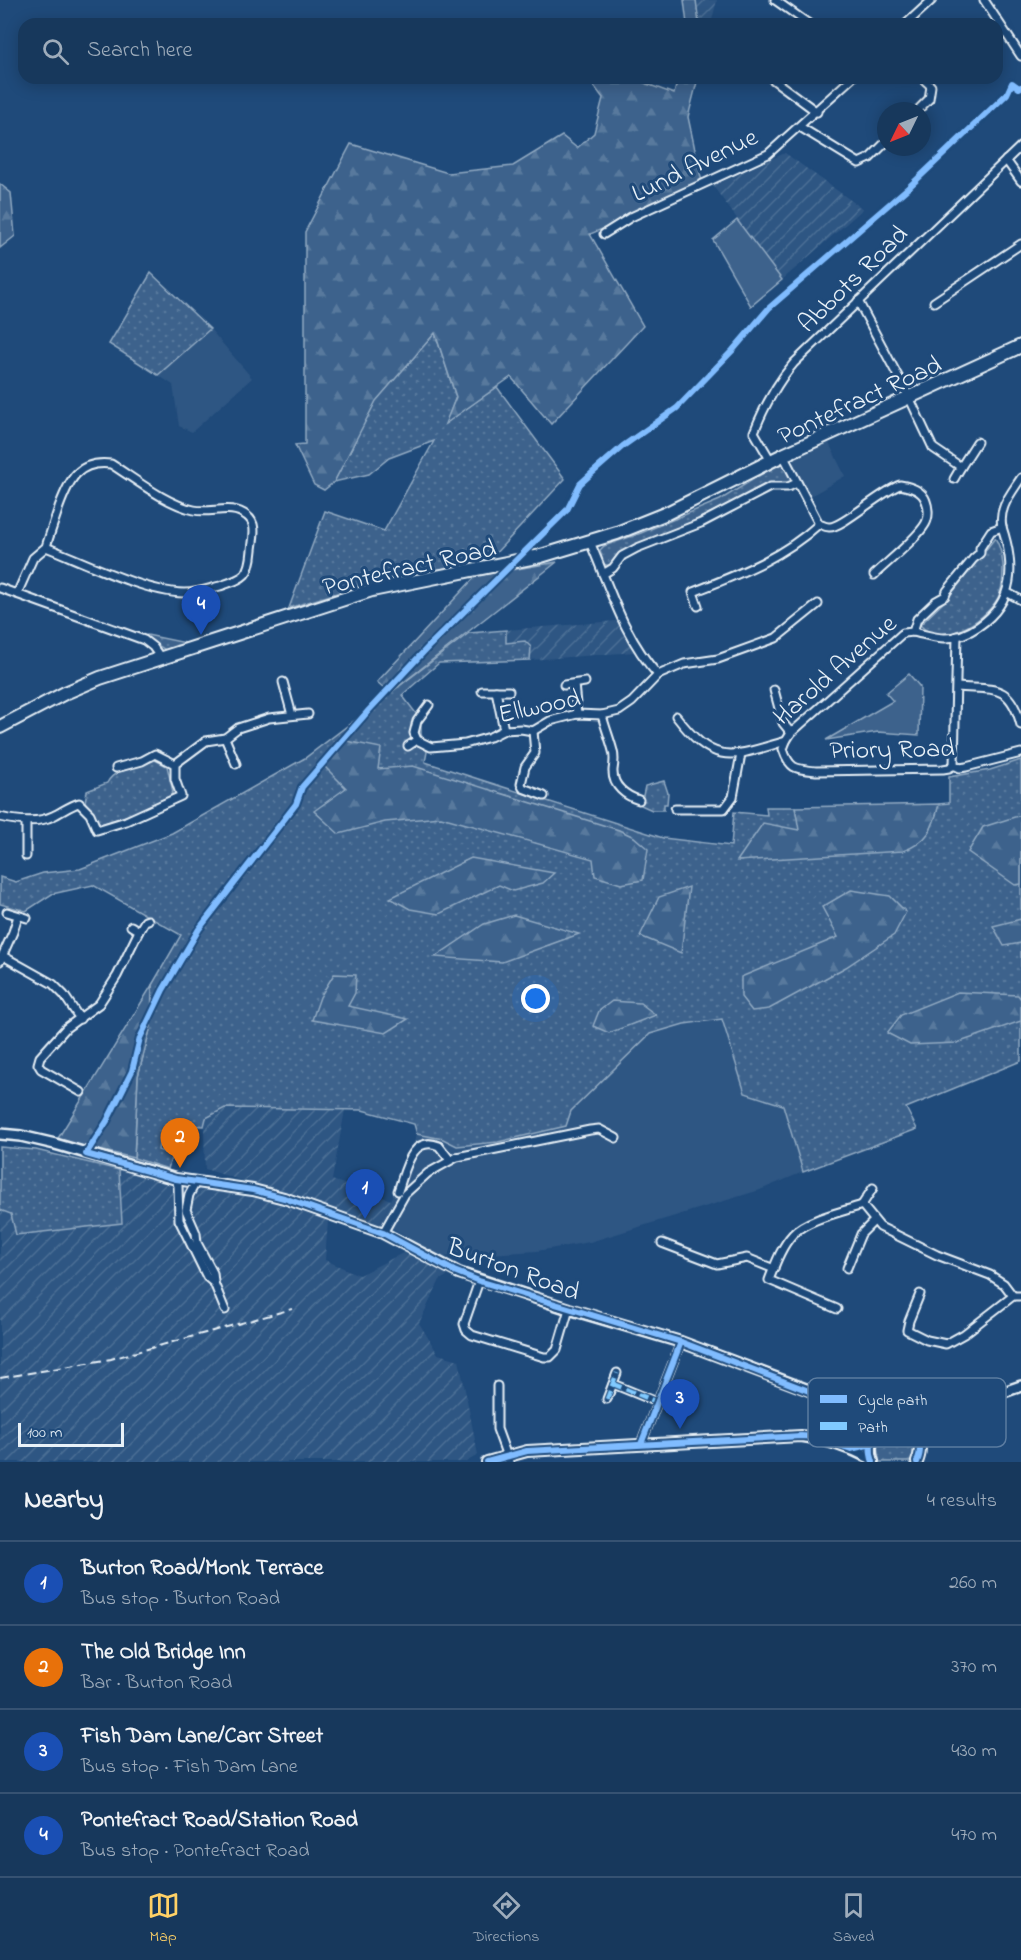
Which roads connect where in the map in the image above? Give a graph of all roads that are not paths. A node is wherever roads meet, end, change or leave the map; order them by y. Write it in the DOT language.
graph roads {
  1 [pos="775,0"];
  2 [pos="932,0"];
  3 [pos="984,0"];
  4 [pos="800,18"];
  5 [pos="912,18"];
  6 [pos="996,18"];
  7 [pos="1003,29"];
  8 [pos="1021,56"];
  9 [pos="779,84"];
  10 [pos="846,84"];
  11 [pos="929,84"];
  12 [pos="926,102"];
  13 [pos="817,112"];
  14 [pos="800,127"];
  15 [pos="1021,146"];
  16 [pos="877,151"];
  17 [pos="1006,160"];
  18 [pos="1021,181"];
  19 [pos="604,234"];
  20 [pos="1021,244"];
  21 [pos="858,301"];
  22 [pos="934,302"];
  23 [pos="1021,346"];
  24 [pos="909,397"];
  25 [pos="977,442"];
  26 [pos="783,455"];
  27 [pos="771,461"];
  28 [pos="961,467"];
  29 [pos="954,478"];
  30 [pos="1021,478"];
  31 [pos="798,483"];
  32 [pos="819,524"];
  33 [pos="1002,527"];
  34 [pos="590,542"];
  35 [pos="46,547"];
  36 [pos="603,574"];
  37 [pos="874,575"];
  38 [pos="0,588"];
  39 [pos="1008,593"];
  40 [pos="17,594"];
  41 [pos="1021,600"];
  42 [pos="819,604"];
  43 [pos="698,606"];
  44 [pos="913,632"];
  45 [pos="957,636"];
  46 [pos="160,657"];
  47 [pos="658,675"];
  48 [pos="283,682"];
  49 [pos="585,682"];
  50 [pos="574,684"];
  51 [pos="564,685"];
  52 [pos="957,687"];
  53 [pos="774,690"];
  54 [pos="482,691"];
  55 [pos="496,691"];
  56 [pos="509,691"];
  57 [pos="429,705"];
  58 [pos="292,714"];
  59 [pos="308,714"];
  60 [pos="577,714"];
  61 [pos="602,715"];
  62 [pos="676,716"];
  63 [pos="1021,725"];
  64 [pos="0,727"];
  65 [pos="504,730"];
  66 [pos="533,731"];
  67 [pos="791,733"];
  68 [pos="225,738"];
  69 [pos="417,740"];
  70 [pos="786,741"];
  71 [pos="408,746"];
  72 [pos="1021,753"];
  73 [pos="741,754"];
  74 [pos="175,764"];
  75 [pos="236,764"];
  76 [pos="954,765"];
  77 [pos="116,768"];
  78 [pos="544,796"];
  79 [pos="639,800"];
  80 [pos="675,809"];
  81 [pos="0,817"];
  82 [pos="26,822"];
  83 [pos="26,856"];
  84 [pos="7,912"];
  85 [pos="18,916"];
  86 [pos="27,918"];
  87 [pos="148,920"];
  88 [pos="131,926"];
  89 [pos="140,931"];
  90 [pos="2,959"];
  91 [pos="80,1019"];
  92 [pos="81,1092"];
  93 [pos="0,1134"];
  94 [pos="616,1138"];
  95 [pos="450,1160"];
  96 [pos="176,1179"];
  97 [pos="196,1182"];
  98 [pos="873,1188"];
  99 [pos="398,1191"];
  100 [pos="862,1204"];
  101 [pos="874,1221"];
  102 [pos="383,1233"];
  103 [pos="662,1243"];
  104 [pos="847,1268"];
  105 [pos="774,1269"];
  106 [pos="479,1281"];
  107 [pos="214,1283"];
  108 [pos="920,1294"];
  109 [pos="1017,1296"];
  110 [pos="569,1309"];
  111 [pos="225,1310"];
  112 [pos="837,1310"];
  113 [pos="681,1342"];
  114 [pos="617,1373"];
  115 [pos="613,1383"];
  116 [pos="497,1386"];
  117 [pos="1021,1386"];
  118 [pos="808,1391"];
  119 [pos="1006,1392"];
  120 [pos="607,1399"];
  121 [pos="657,1402"];
  122 [pos="808,1436"];
  123 [pos="641,1444"];
  124 [pos="845,1447"];
  125 [pos="856,1447"];
  126 [pos="919,1447"];
  127 [pos="851,1449"];
  128 [pos="508,1459"];
  129 [pos="873,1461"];
  130 [pos="487,1462"];
  131 [pos="917,1462"];
  1 -- 4 [label="street"];
  2 -- 5 [label="street"];
  3 -- 6 [label="street"];
  7 -- 8 [label="street"];
  9 -- 13 [label="street"];
  10 -- 13 [label="street, Lund Avenue"];
  11 -- 12 [label="street"];
  13 -- 14 [label="street, Lund Avenue"];
  14 -- 16 [label="street"];
  14 -- 19 [label="street, Lund Avenue"];
  15 -- 17 [label="street, Abbots Road"];
  17 -- 18 [label="street"];
  17 -- 21 [label="street, Abbots Road"];
  20 -- 22 [label="street"];
  21 -- 24 [label="street"];
  21 -- 27 [label="street, Abbots Road"];
  23 -- 24 [label="highway, Pontefract Road"];
  24 -- 26 [label="highway, Pontefract Road"];
  24 -- 28 [label="street"];
  25 -- 28 [label="street"];
  26 -- 27 [label="highway, Pontefract Road"];
  26 -- 31 [label="street"];
  27 -- 34 [label="highway, Pontefract Road"];
  28 -- 29 [label="street"];
  30 -- 33 [label="street"];
  31 -- 32 [label="street"];
  31 -- 36 [label="street, Pontefract Road"];
  32 -- 37 [label="street"];
  32 -- 43 [label="street"];
  33 -- 39 [label="street"];
  33 -- 44 [label="street, Harold Avenue"];
  34 -- 36 [label="street"];
  34 -- 46 [label="highway, Pontefract Road"];
  35 -- 35 [label="street"];
  35 -- 40 [label="street"];
  36 -- 47 [label="street"];
  38 -- 40 [label="street"];
  39 -- 41 [label="street"];
  39 -- 45 [label="street"];
  40 -- 46 [label="street"];
  42 -- 47 [label="street"];
  44 -- 45 [label="street"];
  44 -- 67 [label="street, Harold Avenue"];
  45 -- 52 [label="street"];
  46 -- 64 [label="highway, Pontefract Road"];
  47 -- 61 [label="street, Ellwood"];
  48 -- 58 [label="street"];
  49 -- 50 [label="street"];
  50 -- 51 [label="street"];
  50 -- 60 [label="street"];
  52 -- 63 [label="street"];
  52 -- 76 [label="street"];
  53 -- 67 [label="street"];
  54 -- 55 [label="street"];
  55 -- 56 [label="street"];
  55 -- 65 [label="street"];
  57 -- 69 [label="street"];
  58 -- 59 [label="street"];
  58 -- 68 [label="street"];
  60 -- 61 [label="street, Ellwood"];
  60 -- 66 [label="street, Ellwood"];
  61 -- 79 [label="street"];
  62 -- 73 [label="street, Harold Avenue"];
  65 -- 66 [label="street, Ellwood"];
  65 -- 69 [label="street, Ellwood"];
  66 -- 78 [label="street"];
  67 -- 70 [label="street, Harold Avenue"];
  68 -- 74 [label="street"];
  68 -- 75 [label="street"];
  69 -- 71 [label="street"];
  70 -- 73 [label="street, Harold Avenue"];
  70 -- 76 [label="street, Priory Road"];
  72 -- 76 [label="street, Priory Road"];
  73 -- 80 [label="street"];
  74 -- 77 [label="street"];
  74 -- 82 [label="street"];
  81 -- 82 [label="street"];
  82 -- 83 [label="street"];
  84 -- 85 [label="street"];
  85 -- 86 [label="street"];
  85 -- 90 [label="street"];
  87 -- 89 [label="street"];
  88 -- 89 [label="street"];
  89 -- 91 [label="street"];
  90 -- 91 [label="street"];
  91 -- 92 [label="street"];
  93 -- 96 [label="street, Burton Road"];
  94 -- 95 [label="street"];
  95 -- 99 [label="street"];
  95 -- 102 [label="street"];
  96 -- 97 [label="street, Burton Road"];
  96 -- 107 [label="street"];
  97 -- 102 [label="street, Burton Road"];
  97 -- 107 [label="street"];
  98 -- 100 [label="street"];
  100 -- 101 [label="street"];
  100 -- 105 [label="street"];
  101 -- 104 [label="street"];
  101 -- 109 [label="street"];
  102 -- 106 [label="street, Burton Road"];
  103 -- 105 [label="street"];
  105 -- 112 [label="street"];
  106 -- 110 [label="street, Burton Road"];
  106 -- 110 [label="street"];
  107 -- 111 [label="street"];
  108 -- 109 [label="street"];
  110 -- 113 [label="street, Burton Road"];
  113 -- 118 [label="street, Burton Road"];
  113 -- 121 [label="street"];
  114 -- 115 [label="street"];
  115 -- 120 [label="street"];
  115 -- 121 [label="street"];
  116 -- 128 [label="street"];
  117 -- 119 [label="street"];
  121 -- 123 [label="street"];
  122 -- 123 [label="street"];
  123 -- 128 [label="street"];
  124 -- 127 [label="street"];
  125 -- 127 [label="street"];
  126 -- 131 [label="street"];
  127 -- 129 [label="street"];
  128 -- 130 [label="street"];
}
